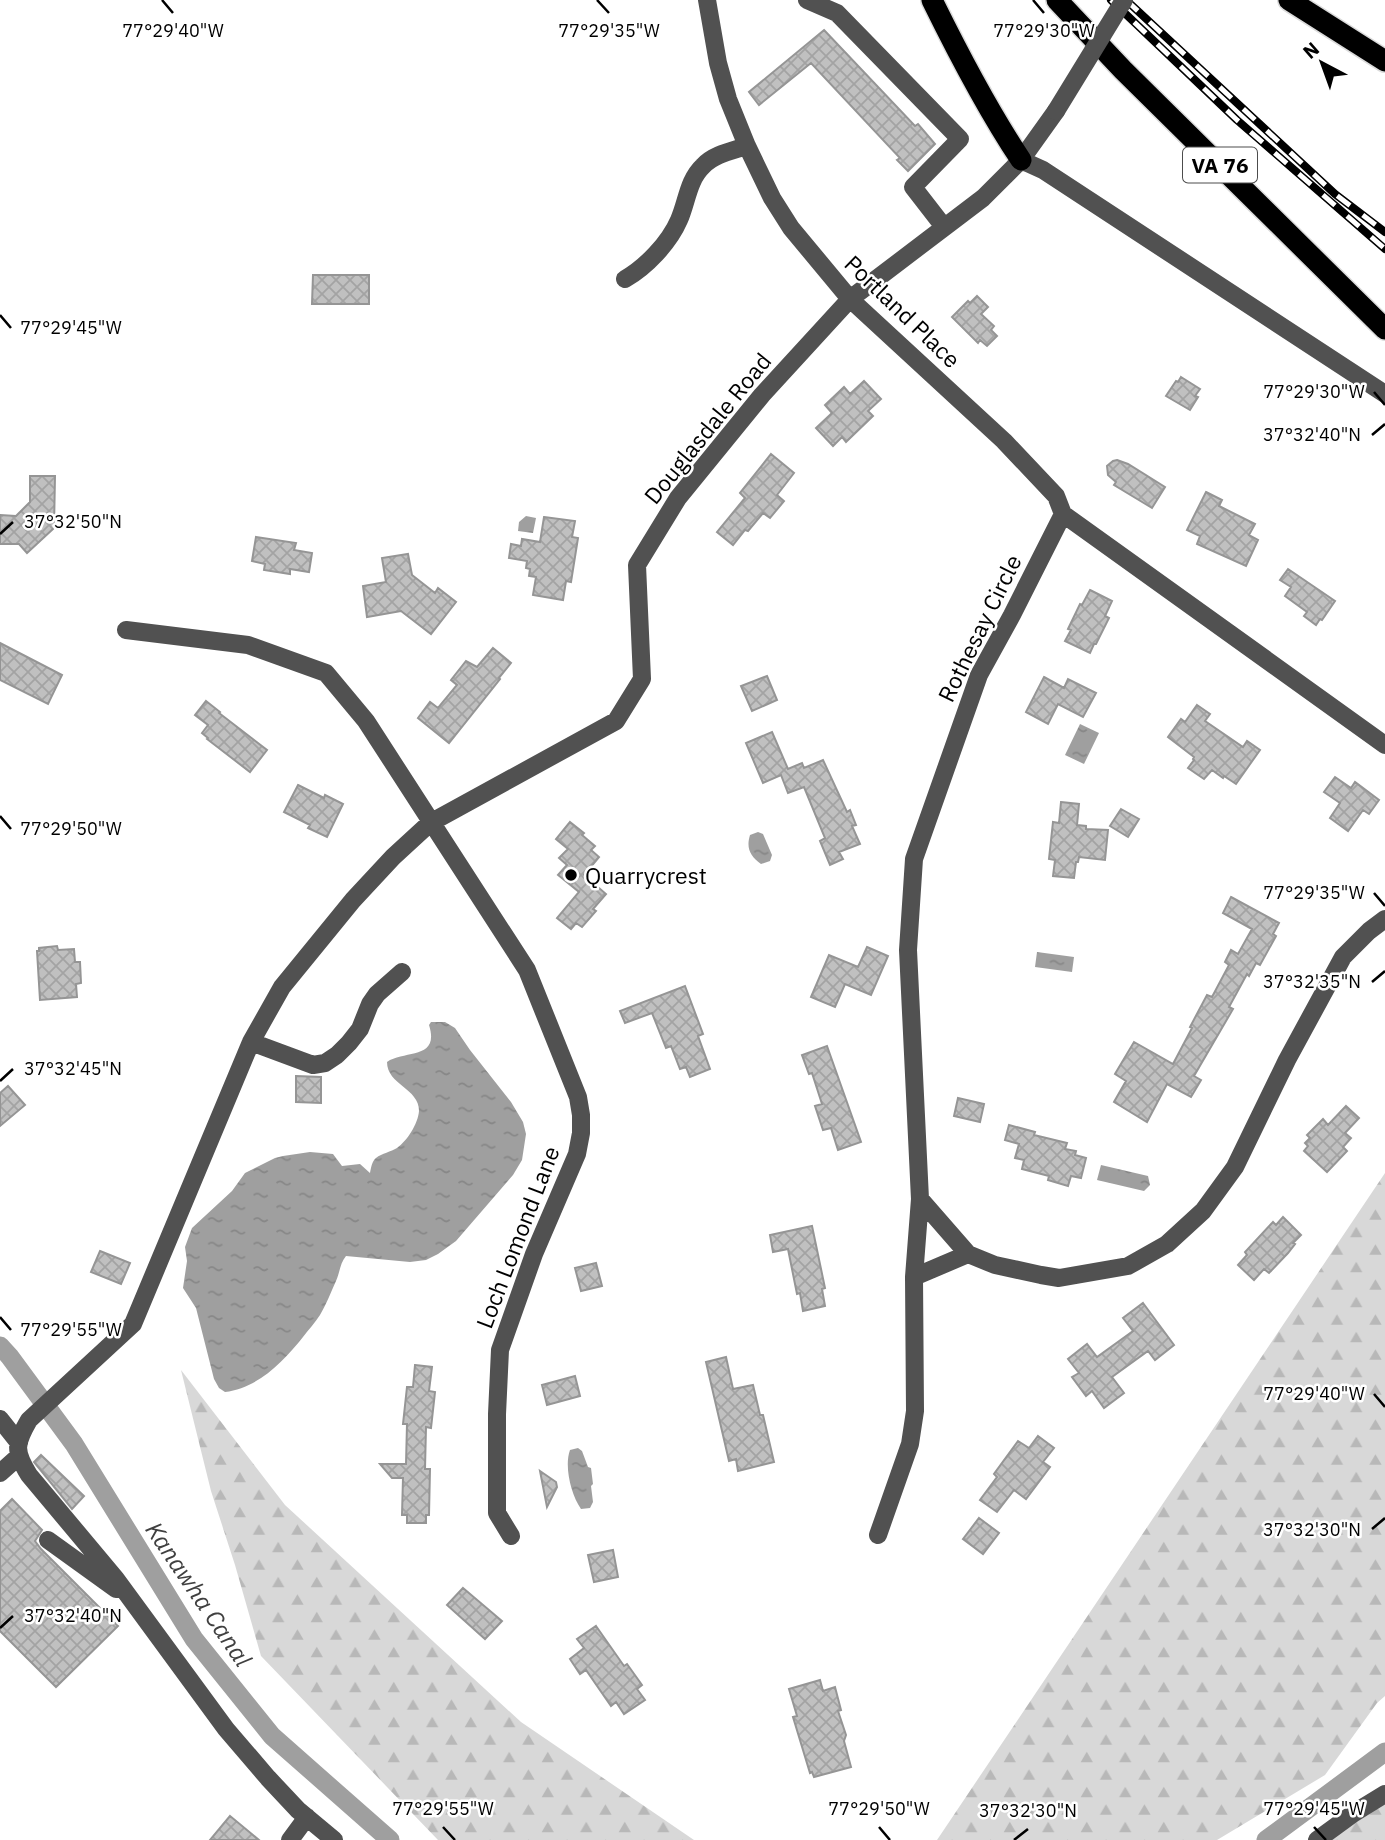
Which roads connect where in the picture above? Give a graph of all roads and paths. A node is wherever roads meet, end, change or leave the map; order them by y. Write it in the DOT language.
graph roads {
  1 [pos="708,0"];
  2 [pos="807,0"];
  3 [pos="932,0"];
  4 [pos="1057,0"];
  5 [pos="1124,0"];
  6 [pos="1289,0"];
  7 [pos="1385,61"];
  8 [pos="747,146"];
  9 [pos="1021,160"];
  10 [pos="944,227"];
  11 [pos="625,279"];
  12 [pos="850,299"];
  13 [pos="1385,329"];
  14 [pos="1385,394"];
  15 [pos="1063,514"];
  16 [pos="126,630"];
  17 [pos="1385,745"];
  18 [pos="430,823"];
  19 [pos="1385,919"];
  20 [pos="402,972"];
  21 [pos="251,1042"];
  22 [pos="920,1199"];
  23 [pos="968,1254"];
  24 [pos="914,1277"];
  25 [pos="0,1419"];
  26 [pos="18,1450"];
  27 [pos="0,1473"];
  28 [pos="878,1535"];
  29 [pos="511,1536"];
  30 [pos="48,1540"];
  31 [pos="133,1602"];
  32 [pos="1385,1794"];
  33 [pos="307,1817"];
  34 [pos="290,1840"];
  35 [pos="334,1840"];
  36 [pos="1317,1840"];
  1 -- 8 [label="street, Portland Place"];
  2 -- 10 [label="street"];
  3 -- 9 [label="highway"];
  4 -- 13 [label="highway, VA 76"];
  5 -- 9 [label="street, Douglasdale Road, bridge"];
  6 -- 7 [label="highway"];
  8 -- 11 [label="street"];
  8 -- 12 [label="street, Portland Place"];
  9 -- 10 [label="street, Douglasdale Road"];
  9 -- 14 [label="street"];
  10 -- 12 [label="street, Douglasdale Road"];
  12 -- 15 [label="street, Portland Place"];
  12 -- 18 [label="street, Douglasdale Road"];
  15 -- 17 [label="street"];
  15 -- 22 [label="street, Rothesay Circle"];
  16 -- 18 [label="street, Loch Lomond Lane"];
  18 -- 21 [label="street, Douglasdale Road"];
  18 -- 29 [label="street, Loch Lomond Lane"];
  19 -- 23 [label="street"];
  20 -- 21 [label="street"];
  21 -- 26 [label="street, Douglasdale Road"];
  22 -- 23 [label="street"];
  22 -- 24 [label="street, Rothesay Circle"];
  23 -- 24 [label="street"];
  24 -- 28 [label="street, Rothesay Circle"];
  25 -- 26 [label="street"];
  26 -- 27 [label="street"];
  26 -- 31 [label="street"];
  30 -- 31 [label="street"];
  31 -- 33 [label="street"];
  32 -- 36 [label="street"];
  33 -- 34 [label="street"];
  33 -- 35 [label="street"];
}
